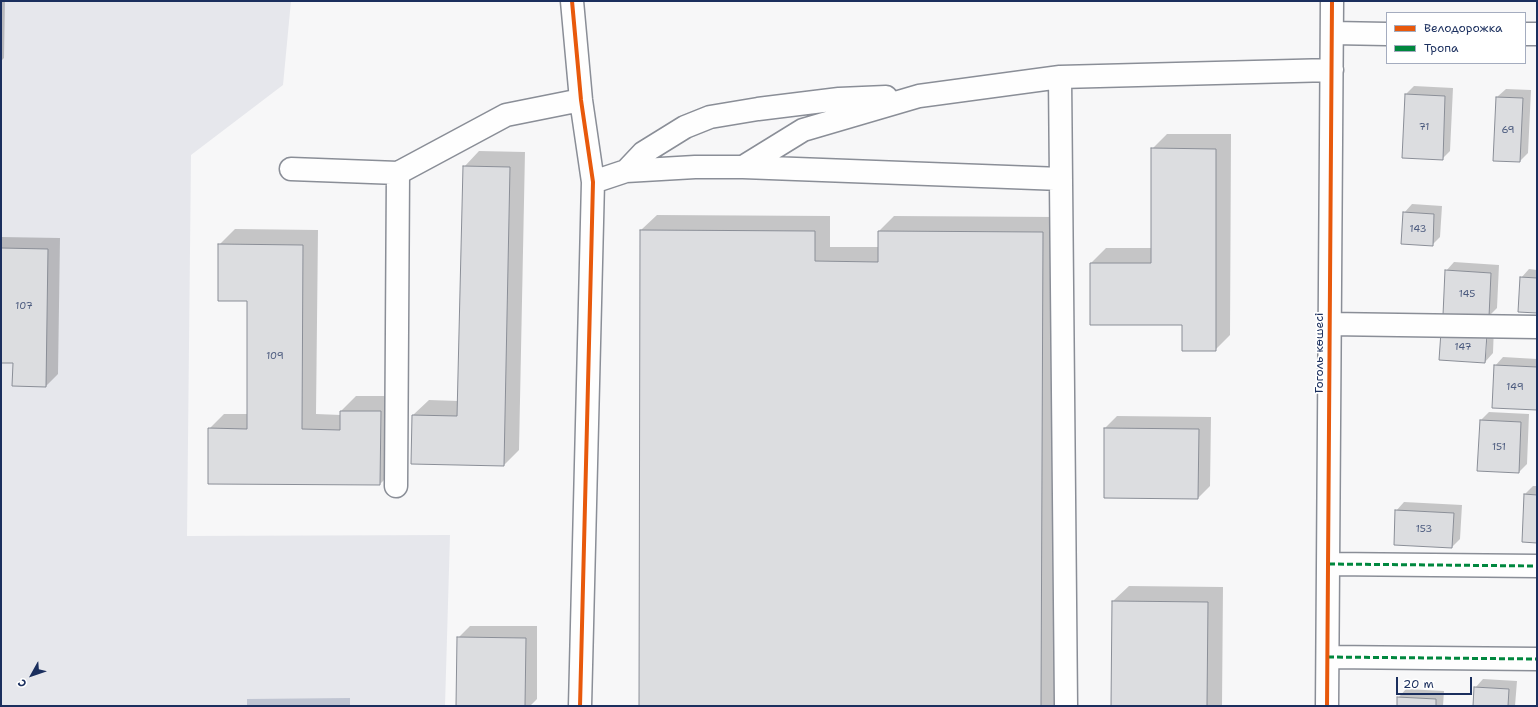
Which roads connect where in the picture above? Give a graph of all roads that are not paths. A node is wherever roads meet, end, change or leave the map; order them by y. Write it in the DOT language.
graph roads {
  1 [pos="572,1"];
  2 [pos="1332,1"];
  3 [pos="1333,33"];
  4 [pos="1386,34"];
  5 [pos="1526,34"];
  6 [pos="1537,34"];
  7 [pos="1332,70"];
  8 [pos="1060,77"];
  9 [pos="919,96"];
  10 [pos="581,100"];
  11 [pos="743,166"];
  12 [pos="291,169"];
  13 [pos="626,171"];
  14 [pos="398,173"];
  15 [pos="1062,179"];
  16 [pos="593,182"];
  17 [pos="1330,324"];
  18 [pos="1537,327"];
  19 [pos="396,486"];
  20 [pos="1329,564"];
  21 [pos="1537,566"];
  22 [pos="1328,657"];
  23 [pos="1537,659"];
  24 [pos="580,706"];
  25 [pos="1066,706"];
  26 [pos="1327,706"];
  1 -- 10 [label="street"];
  2 -- 3 [label="street, Гоголь көшесі"];
  3 -- 4 [label="street"];
  3 -- 7 [label="street, Гоголь көшесі"];
  5 -- 6 [label="street"];
  7 -- 8 [label="street"];
  7 -- 17 [label="street, Гоголь көшесі"];
  8 -- 9 [label="street"];
  8 -- 15 [label="street"];
  9 -- 11 [label="street"];
  9 -- 13 [label="street"];
  10 -- 14 [label="street"];
  10 -- 16 [label="street"];
  11 -- 13 [label="street"];
  11 -- 15 [label="street"];
  12 -- 14 [label="street"];
  13 -- 16 [label="street"];
  14 -- 19 [label="street"];
  15 -- 25 [label="street"];
  16 -- 24 [label="street"];
  17 -- 18 [label="street"];
  17 -- 20 [label="street, Гоголь көшесі"];
  20 -- 21 [label="street"];
  20 -- 22 [label="street, Гоголь көшесі"];
  22 -- 23 [label="street"];
  22 -- 26 [label="street, Гоголь көшесі"];
}
